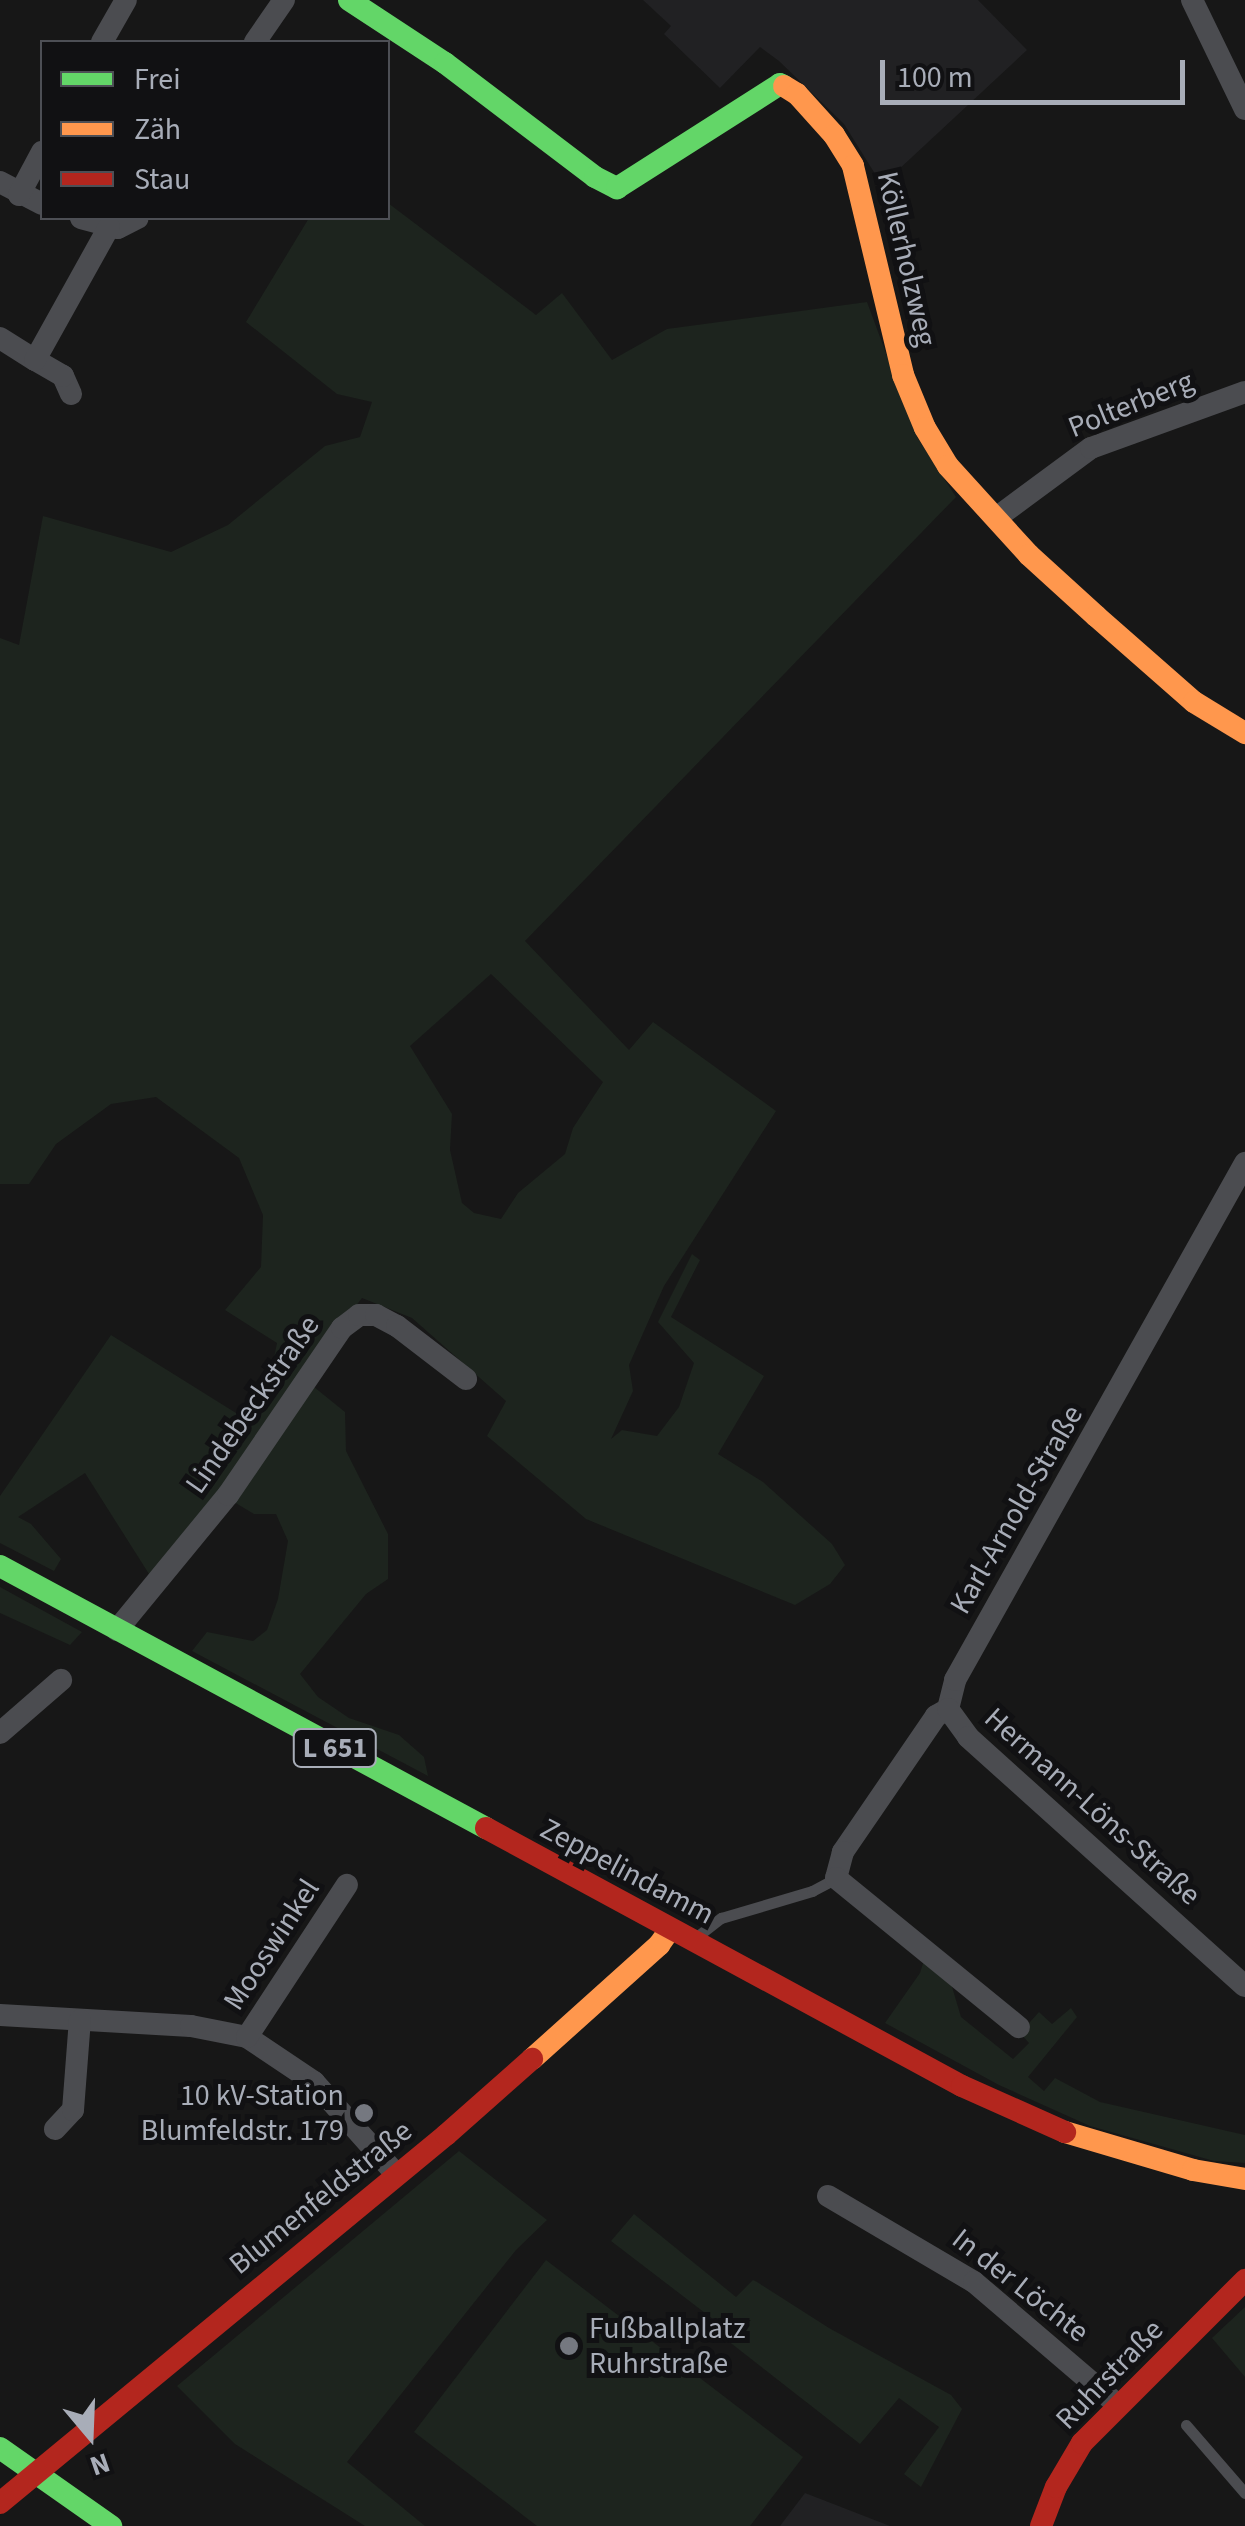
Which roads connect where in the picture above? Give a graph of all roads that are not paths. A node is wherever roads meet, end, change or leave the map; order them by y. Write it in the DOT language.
graph roads {
  1 [pos="126,0"];
  2 [pos="284,0"];
  3 [pos="349,0"];
  4 [pos="1192,0"];
  5 [pos="103,40"];
  6 [pos="256,40"];
  7 [pos="1245,109"];
  8 [pos="40,154"];
  9 [pos="10,189"];
  10 [pos="40,203"];
  11 [pos="87,220"];
  12 [pos="135,220"];
  13 [pos="110,227"];
  14 [pos="0,338"];
  15 [pos="35,360"];
  16 [pos="1245,392"];
  17 [pos="71,394"];
  18 [pos="996,518"];
  19 [pos="1245,732"];
  20 [pos="1245,1163"];
  21 [pos="466,1379"];
  22 [pos="0,1566"];
  23 [pos="118,1630"];
  24 [pos="61,1680"];
  25 [pos="948,1710"];
  26 [pos="0,1732"];
  27 [pos="836,1878"];
  28 [pos="347,1885"];
  29 [pos="670,1929"];
  30 [pos="692,1941"];
  31 [pos="1245,1986"];
  32 [pos="0,2016"];
  33 [pos="80,2020"];
  34 [pos="1019,2027"];
  35 [pos="247,2037"];
  36 [pos="54,2129"];
  37 [pos="395,2172"];
  38 [pos="1219,2175"];
  39 [pos="1245,2179"];
  40 [pos="1245,2193"];
  41 [pos="828,2196"];
  42 [pos="1245,2280"];
  43 [pos="1117,2404"];
  44 [pos="1186,2426"];
  45 [pos="0,2448"];
  46 [pos="36,2474"];
  47 [pos="1245,2494"];
  48 [pos="0,2503"];
  49 [pos="111,2526"];
  50 [pos="1040,2526"];
  1 -- 5 [label="street"];
  2 -- 6 [label="street"];
  3 -- 18 [label="street, Köllerholzweg"];
  4 -- 7 [label="street"];
  8 -- 9 [label="street"];
  9 -- 10 [label="street"];
  11 -- 13 [label="street"];
  12 -- 13 [label="street"];
  13 -- 15 [label="street"];
  14 -- 15 [label="street"];
  15 -- 17 [label="street"];
  16 -- 18 [label="street, Polterberg"];
  18 -- 19 [label="street, Köllerholzweg"];
  20 -- 25 [label="street, Karl-Arnold-Straße"];
  21 -- 23 [label="street, Lindebeckstraße"];
  22 -- 23 [label="street, Zeppelindamm / L 651"];
  23 -- 29 [label="street, Zeppelindamm / L 651"];
  24 -- 26 [label="street"];
  25 -- 27 [label="street, Karl-Arnold-Straße"];
  25 -- 31 [label="street, Hermann-Löns-Straße"];
  27 -- 30 [label="lane"];
  27 -- 34 [label="street"];
  28 -- 35 [label="street, Mooswinkel"];
  29 -- 30 [label="street, Zeppelindamm / L 651"];
  29 -- 37 [label="street, Blumenfeldstraße"];
  30 -- 38 [label="street, Zeppelindamm / L 651"];
  32 -- 33 [label="street, Mooswinkel"];
  33 -- 35 [label="street, Mooswinkel"];
  33 -- 36 [label="street"];
  35 -- 37 [label="street, Mooswinkel"];
  37 -- 46 [label="street, Blumenfeldstraße"];
  38 -- 39 [label="street, Zeppelindamm / L 651"];
  38 -- 40 [label="street"];
  41 -- 43 [label="street, In der Löchte"];
  42 -- 43 [label="street, Ruhrstraße"];
  43 -- 50 [label="street, Ruhrstraße"];
  44 -- 47 [label="lane"];
  45 -- 46 [label="street"];
  46 -- 48 [label="street, Blumenfeldstraße"];
  46 -- 49 [label="street"];
}
